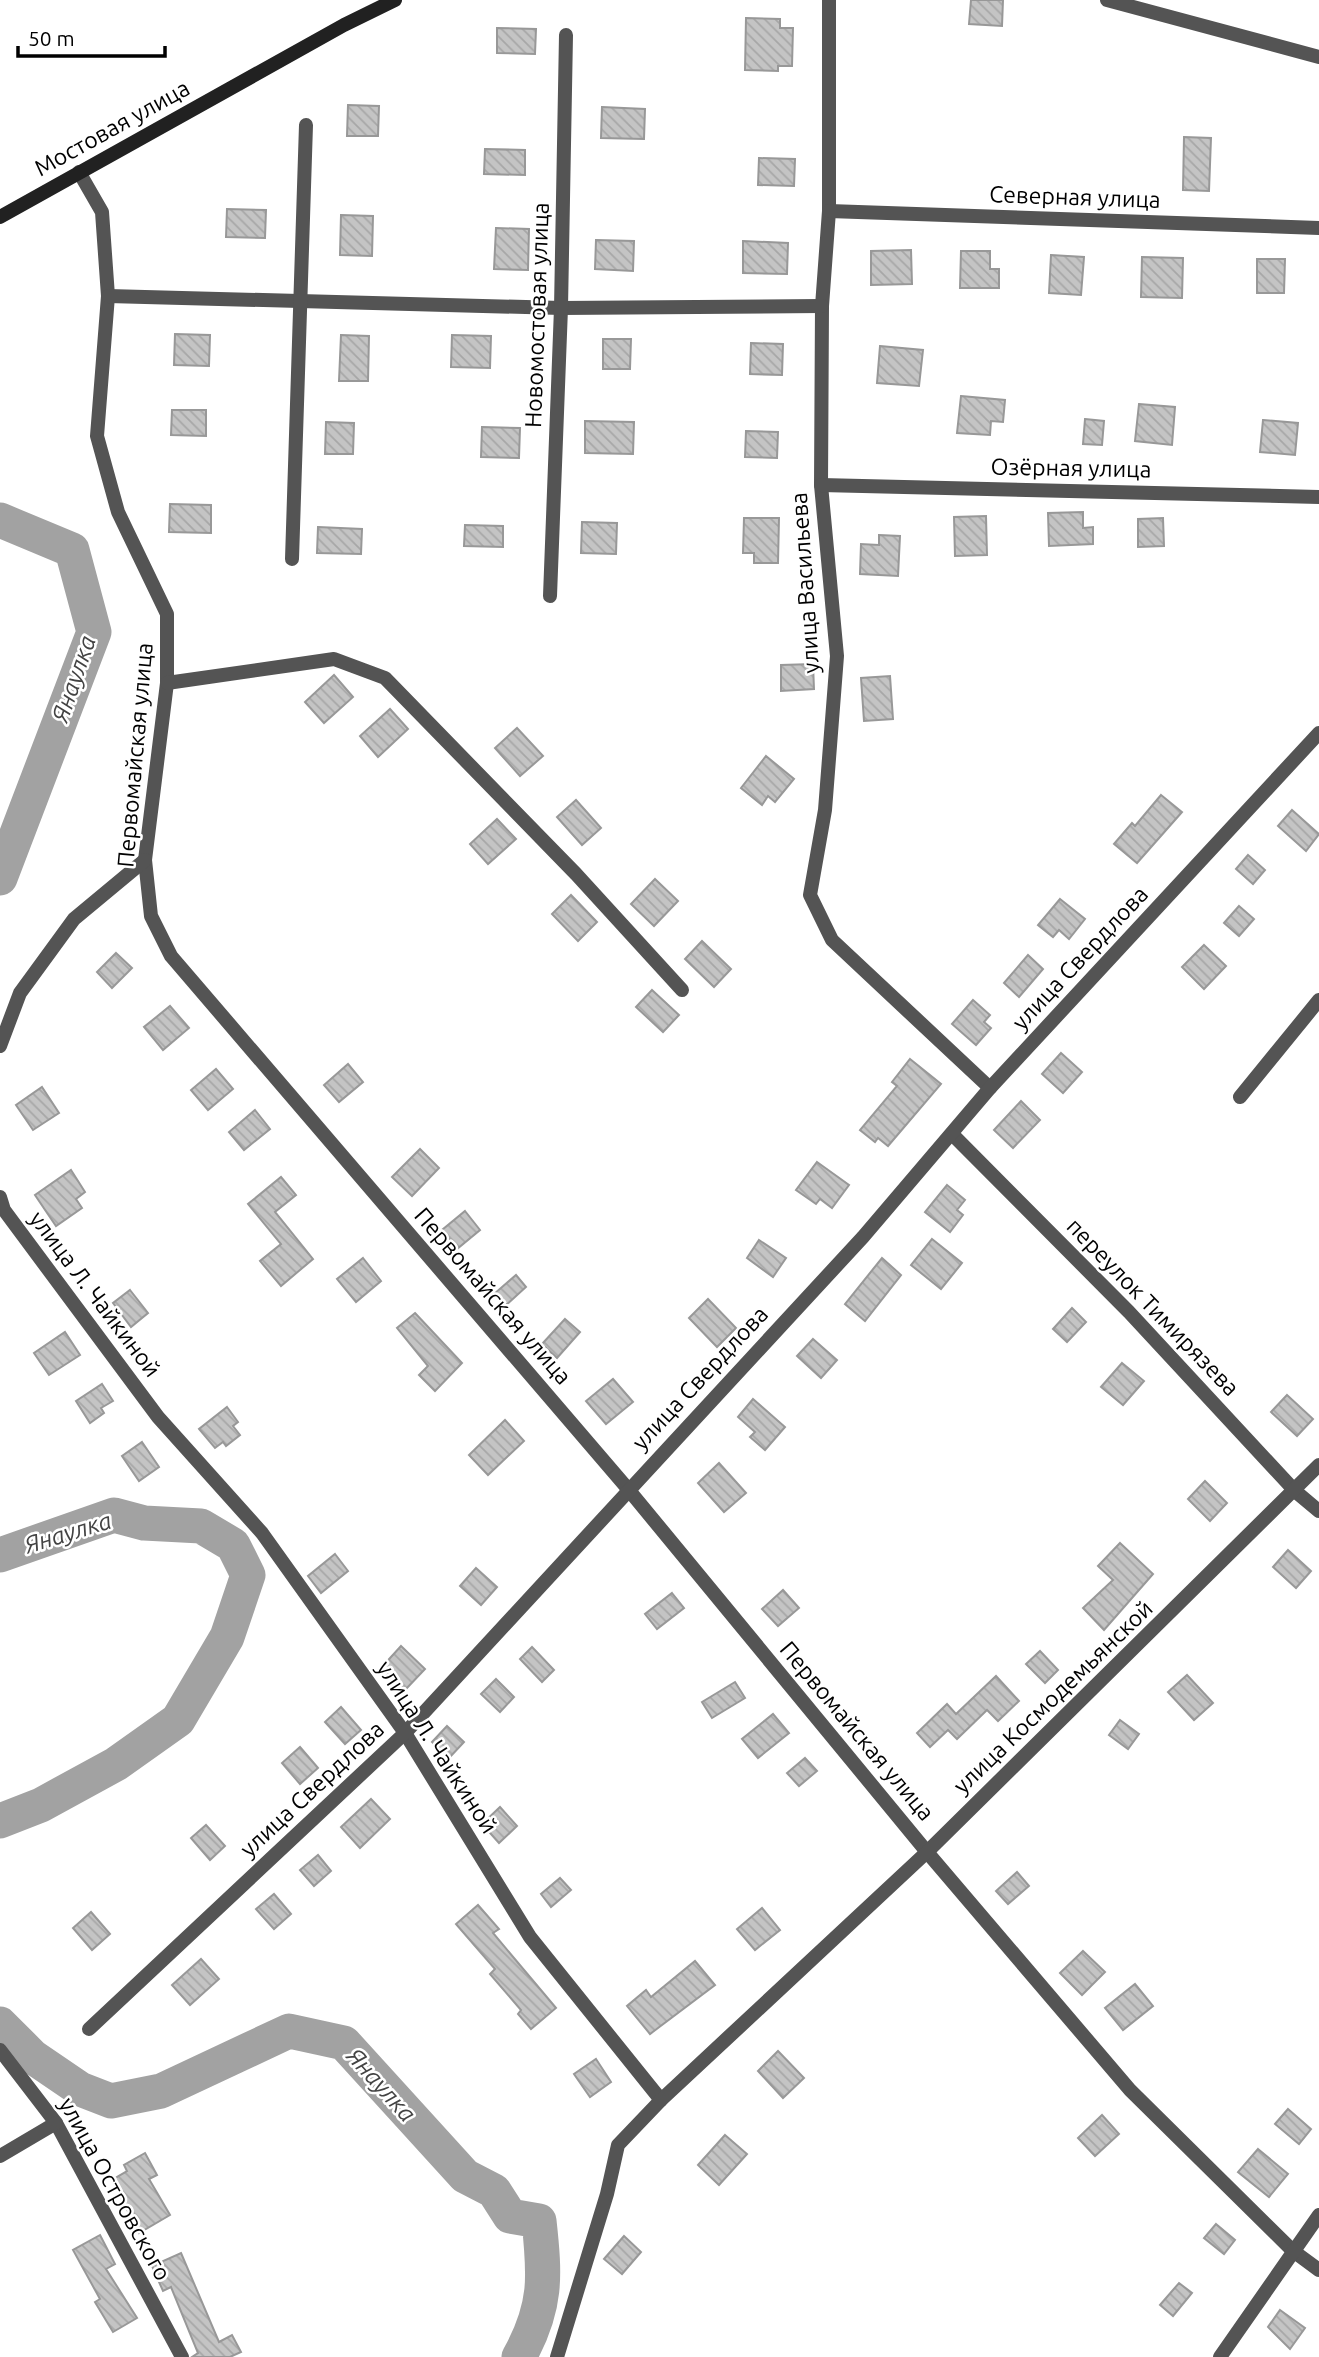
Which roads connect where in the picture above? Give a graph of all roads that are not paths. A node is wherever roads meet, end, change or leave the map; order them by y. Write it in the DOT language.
graph roads {
  1 [pos="395,0"];
  2 [pos="830,0"];
  3 [pos="1107,0"];
  4 [pos="566,35"];
  5 [pos="1319,57"];
  6 [pos="306,125"];
  7 [pos="79,172"];
  8 [pos="829,211"];
  9 [pos="0,218"];
  10 [pos="1319,228"];
  11 [pos="108,296"];
  12 [pos="300,300"];
  13 [pos="822,306"];
  14 [pos="561,308"];
  15 [pos="821,485"];
  16 [pos="1319,498"];
  17 [pos="292,559"];
  18 [pos="551,596"];
  19 [pos="167,682"];
  20 [pos="1319,733"];
  21 [pos="145,860"];
  22 [pos="682,990"];
  23 [pos="1319,1000"];
  24 [pos="0,1046"];
  25 [pos="990,1088"];
  26 [pos="1240,1097"];
  27 [pos="953,1135"];
  28 [pos="0,1197"];
  29 [pos="1319,1465"];
  30 [pos="628,1489"];
  31 [pos="1295,1491"];
  32 [pos="1319,1511"];
  33 [pos="405,1733"];
  34 [pos="928,1852"];
  35 [pos="89,2029"];
  36 [pos="0,2050"];
  37 [pos="661,2100"];
  38 [pos="56,2123"];
  39 [pos="0,2156"];
  40 [pos="1319,2215"];
  41 [pos="1292,2250"];
  42 [pos="1319,2270"];
  43 [pos="182,2357"];
  44 [pos="557,2357"];
  45 [pos="1220,2357"];
  1 -- 7 [label="main road, Мостовая улица"];
  2 -- 8 [label="street, улица Васильева"];
  3 -- 5 [label="street"];
  4 -- 14 [label="street, Новомостовая улица"];
  6 -- 12 [label="street"];
  7 -- 9 [label="main road, Мостовая улица"];
  7 -- 11 [label="street, Первомайская улица"];
  8 -- 10 [label="street, Северная улица"];
  8 -- 13 [label="street, улица Васильева"];
  11 -- 12 [label="street"];
  11 -- 19 [label="street, Первомайская улица"];
  12 -- 14 [label="street"];
  12 -- 17 [label="street"];
  13 -- 14 [label="street"];
  13 -- 15 [label="street, улица Васильева"];
  14 -- 18 [label="street, Новомостовая улица"];
  15 -- 16 [label="street, Озёрная улица"];
  15 -- 25 [label="street, улица Васильева"];
  19 -- 21 [label="street, Первомайская улица"];
  19 -- 22 [label="street"];
  20 -- 25 [label="street, улица Свердлова"];
  21 -- 24 [label="street"];
  21 -- 30 [label="street, Первомайская улица"];
  23 -- 26 [label="street"];
  25 -- 27 [label="street, улица Свердлова"];
  27 -- 30 [label="street, улица Свердлова"];
  27 -- 31 [label="street, переулок Тимирязева"];
  28 -- 33 [label="street, улица Л. Чайкиной"];
  29 -- 31 [label="street, улица Космодемьянской"];
  30 -- 33 [label="street, улица Свердлова"];
  30 -- 34 [label="street, Первомайская улица"];
  31 -- 32 [label="street, переулок Тимирязева"];
  31 -- 34 [label="street, улица Космодемьянской"];
  33 -- 35 [label="street, улица Свердлова"];
  33 -- 37 [label="street, улица Л. Чайкиной"];
  34 -- 37 [label="street, улица Космодемьянской"];
  34 -- 41 [label="street, Первомайская улица"];
  36 -- 38 [label="street, улица Островского"];
  37 -- 44 [label="street"];
  38 -- 39 [label="street"];
  38 -- 43 [label="street, улица Островского"];
  40 -- 41 [label="street"];
  41 -- 42 [label="street, Первомайская улица"];
  41 -- 45 [label="street"];
}
